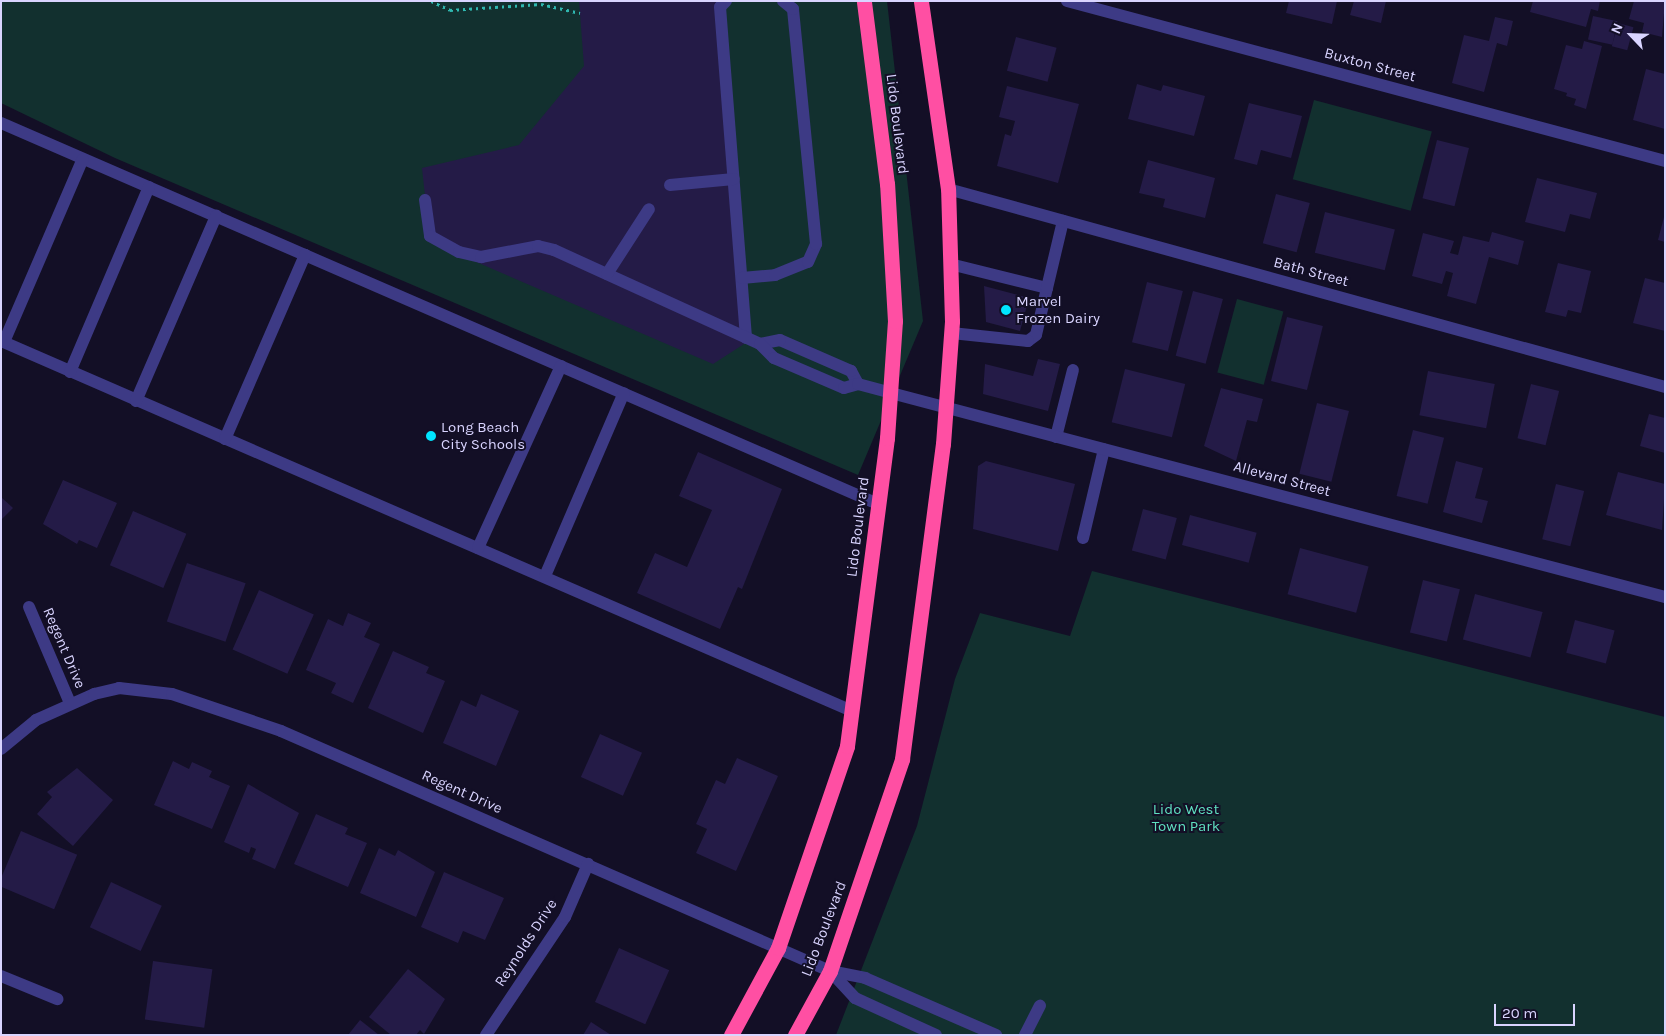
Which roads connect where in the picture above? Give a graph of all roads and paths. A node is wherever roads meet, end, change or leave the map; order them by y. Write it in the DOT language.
graph roads {
  1 [pos="430,1"];
  2 [pos="726,1"];
  3 [pos="783,1"];
  4 [pos="864,1"];
  5 [pos="921,1"];
  6 [pos="1067,1"];
  7 [pos="580,13"];
  8 [pos="1,124"];
  9 [pos="84,159"];
  10 [pos="1665,161"];
  11 [pos="734,179"];
  12 [pos="670,185"];
  13 [pos="149,187"];
  14 [pos="948,189"];
  15 [pos="425,200"];
  16 [pos="649,209"];
  17 [pos="216,216"];
  18 [pos="1063,221"];
  19 [pos="305,255"];
  20 [pos="950,264"];
  21 [pos="607,274"];
  22 [pos="742,278"];
  23 [pos="1047,288"];
  24 [pos="951,333"];
  25 [pos="746,338"];
  26 [pos="3,342"];
  27 [pos="760,344"];
  28 [pos="561,366"];
  29 [pos="1073,370"];
  30 [pos="70,372"];
  31 [pos="858,384"];
  32 [pos="1665,387"];
  33 [pos="624,393"];
  34 [pos="891,393"];
  35 [pos="136,401"];
  36 [pos="945,408"];
  37 [pos="1056,437"];
  38 [pos="225,439"];
  39 [pos="1104,449"];
  40 [pos="878,504"];
  41 [pos="1083,538"];
  42 [pos="478,548"];
  43 [pos="545,576"];
  44 [pos="1665,597"];
  45 [pos="29,607"];
  46 [pos="70,703"];
  47 [pos="852,711"];
  48 [pos="1,749"];
  49 [pos="588,864"];
  50 [pos="778,948"];
  51 [pos="830,971"];
  52 [pos="1,976"];
  53 [pos="57,999"];
  54 [pos="1040,1006"];
  55 [pos="486,1035"];
  56 [pos="731,1035"];
  57 [pos="795,1035"];
  58 [pos="936,1035"];
  59 [pos="996,1035"];
  60 [pos="1024,1035"];
  1 -- 7 [label="path"];
  2 -- 11 [label="street"];
  3 -- 22 [label="street"];
  4 -- 34 [label="highway, Lido Boulevard"];
  5 -- 14 [label="highway, Lido Boulevard"];
  6 -- 10 [label="street, Buxton Street"];
  8 -- 9 [label="street"];
  9 -- 13 [label="street"];
  9 -- 26 [label="street"];
  11 -- 12 [label="street"];
  11 -- 22 [label="street"];
  13 -- 17 [label="street"];
  13 -- 30 [label="street"];
  14 -- 18 [label="street, Bath Street"];
  14 -- 20 [label="highway, Lido Boulevard"];
  15 -- 21 [label="street"];
  16 -- 21 [label="street"];
  17 -- 19 [label="street"];
  17 -- 35 [label="street"];
  18 -- 23 [label="street"];
  18 -- 32 [label="street, Bath Street"];
  19 -- 28 [label="street"];
  19 -- 38 [label="street"];
  20 -- 23 [label="street"];
  20 -- 24 [label="highway, Lido Boulevard"];
  21 -- 25 [label="street"];
  22 -- 25 [label="street"];
  23 -- 24 [label="street"];
  24 -- 36 [label="highway, Lido Boulevard"];
  25 -- 27 [label="street"];
  26 -- 30 [label="street"];
  27 -- 31 [label="street, Allevard Street"];
  27 -- 31 [label="street"];
  28 -- 33 [label="street"];
  28 -- 42 [label="street"];
  29 -- 37 [label="street"];
  30 -- 35 [label="street"];
  31 -- 34 [label="street, Allevard Street"];
  33 -- 40 [label="street"];
  33 -- 43 [label="street"];
  34 -- 36 [label="street, Allevard Street"];
  34 -- 40 [label="highway, Lido Boulevard"];
  35 -- 38 [label="street"];
  36 -- 37 [label="street, Allevard Street"];
  36 -- 51 [label="highway, Lido Boulevard"];
  37 -- 39 [label="street, Allevard Street"];
  38 -- 42 [label="street"];
  39 -- 41 [label="street"];
  39 -- 44 [label="street, Allevard Street"];
  40 -- 47 [label="highway, Lido Boulevard"];
  42 -- 43 [label="street"];
  43 -- 47 [label="street"];
  45 -- 46 [label="street, Regent Drive"];
  46 -- 48 [label="street, Regent Drive"];
  46 -- 49 [label="street, Regent Drive"];
  47 -- 50 [label="highway, Lido Boulevard"];
  49 -- 50 [label="street, Regent Drive"];
  49 -- 55 [label="street, Reynolds Drive"];
  50 -- 51 [label="street, Regent Drive"];
  50 -- 56 [label="highway, Lido Boulevard"];
  51 -- 57 [label="highway, Lido Boulevard"];
  51 -- 58 [label="street"];
  51 -- 59 [label="street"];
  52 -- 53 [label="street"];
  54 -- 60 [label="street"];
}
